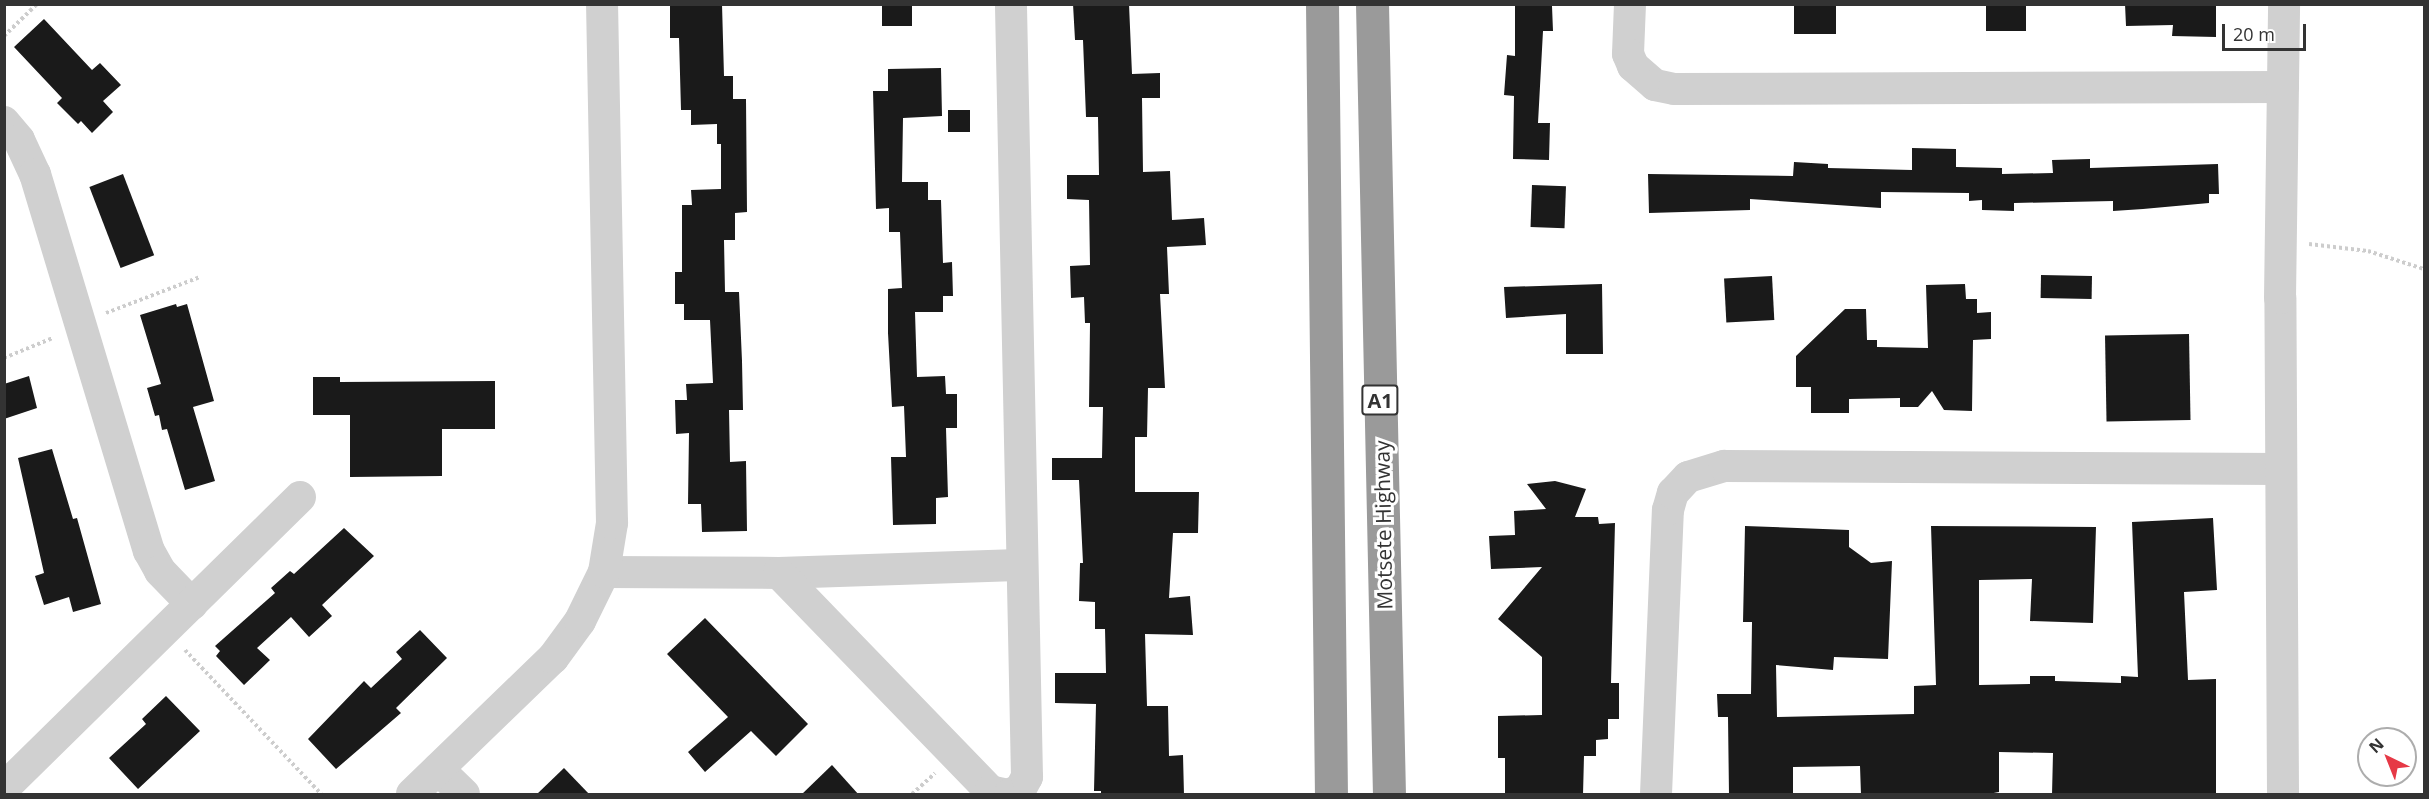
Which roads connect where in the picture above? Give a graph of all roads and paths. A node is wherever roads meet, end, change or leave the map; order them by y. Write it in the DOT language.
graph roads {
  1 [pos="37,4"];
  2 [pos="602,4"];
  3 [pos="1011,4"];
  4 [pos="1322,4"];
  5 [pos="1372,4"];
  6 [pos="1630,4"];
  7 [pos="2284,4"];
  8 [pos="4,36"];
  9 [pos="2283,87"];
  10 [pos="4,122"];
  11 [pos="2281,240"];
  12 [pos="2424,269"];
  13 [pos="2282,469"];
  14 [pos="300,497"];
  15 [pos="1020,565"];
  16 [pos="604,572"];
  17 [pos="779,573"];
  18 [pos="192,604"];
  19 [pos="165,630"];
  20 [pos="438,769"];
  21 [pos="4,788"];
  22 [pos="321,795"];
  23 [pos="412,795"];
  24 [pos="464,795"];
  25 [pos="1003,795"];
  26 [pos="1010,795"];
  27 [pos="1331,795"];
  28 [pos="1389,795"];
  29 [pos="1656,795"];
  30 [pos="2283,795"];
  1 -- 8 [label="path"];
  2 -- 16 [label="street"];
  3 -- 15 [label="street"];
  4 -- 27 [label="highway"];
  5 -- 28 [label="highway, Motsete Highway / A1"];
  6 -- 9 [label="street"];
  7 -- 9 [label="street"];
  9 -- 11 [label="street"];
  10 -- 18 [label="street"];
  11 -- 12 [label="path"];
  11 -- 13 [label="street"];
  13 -- 29 [label="street"];
  13 -- 30 [label="street"];
  14 -- 18 [label="street"];
  15 -- 17 [label="street"];
  15 -- 26 [label="street"];
  16 -- 17 [label="street"];
  16 -- 20 [label="street"];
  17 -- 25 [label="street"];
  18 -- 19 [label="street"];
  19 -- 21 [label="street"];
  19 -- 22 [label="path"];
  20 -- 23 [label="street"];
  20 -- 24 [label="street"];
}
